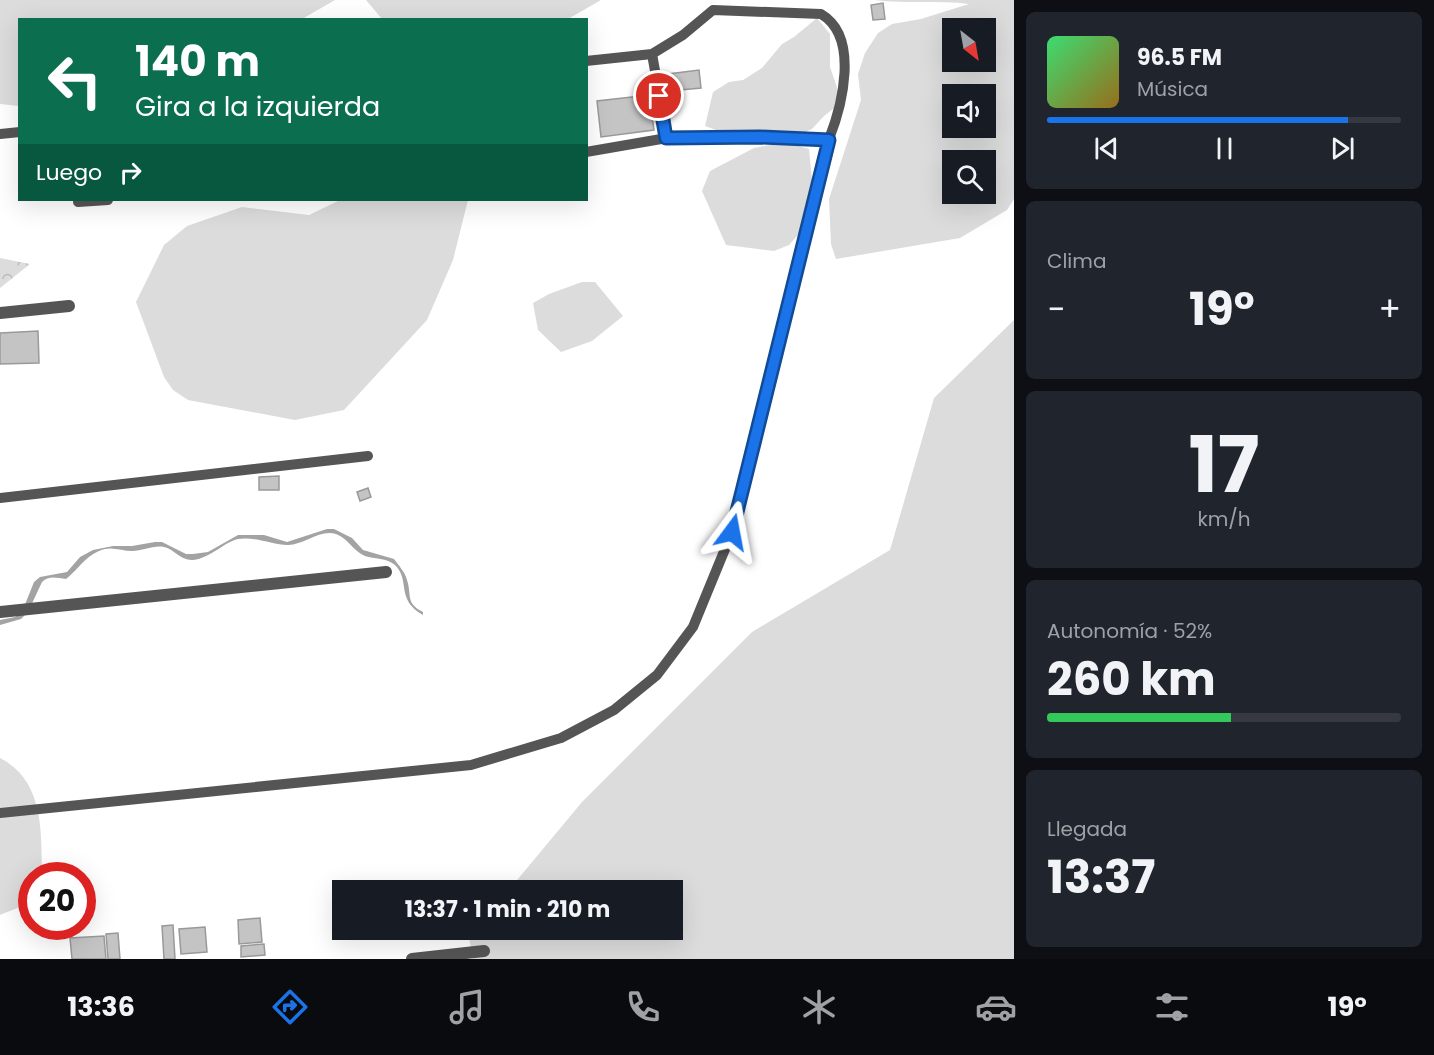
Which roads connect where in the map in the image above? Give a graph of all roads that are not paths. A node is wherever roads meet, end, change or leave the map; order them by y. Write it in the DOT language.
graph roads {
  1 [pos="712,5"];
  2 [pos="652,54"];
  3 [pos="588,61"];
  4 [pos="18,132"];
  5 [pos="0,134"];
  6 [pos="666,138"];
  7 [pos="829,140"];
  8 [pos="588,152"];
  9 [pos="93,201"];
  10 [pos="78,202"];
  11 [pos="69,306"];
  12 [pos="0,313"];
  13 [pos="368,456"];
  14 [pos="0,498"];
  15 [pos="386,572"];
  16 [pos="0,612"];
  17 [pos="0,813"];
  18 [pos="484,951"];
  19 [pos="412,959"];
  1 -- 2 [label="lane"];
  1 -- 7 [label="lane"];
  2 -- 3 [label="lane"];
  2 -- 6 [label="lane"];
  4 -- 5 [label="lane"];
  6 -- 7 [label="lane"];
  6 -- 8 [label="lane"];
  7 -- 17 [label="lane"];
  9 -- 10 [label="lane"];
  11 -- 12 [label="street"];
  13 -- 14 [label="lane"];
  15 -- 16 [label="street"];
  18 -- 19 [label="street"];
}
